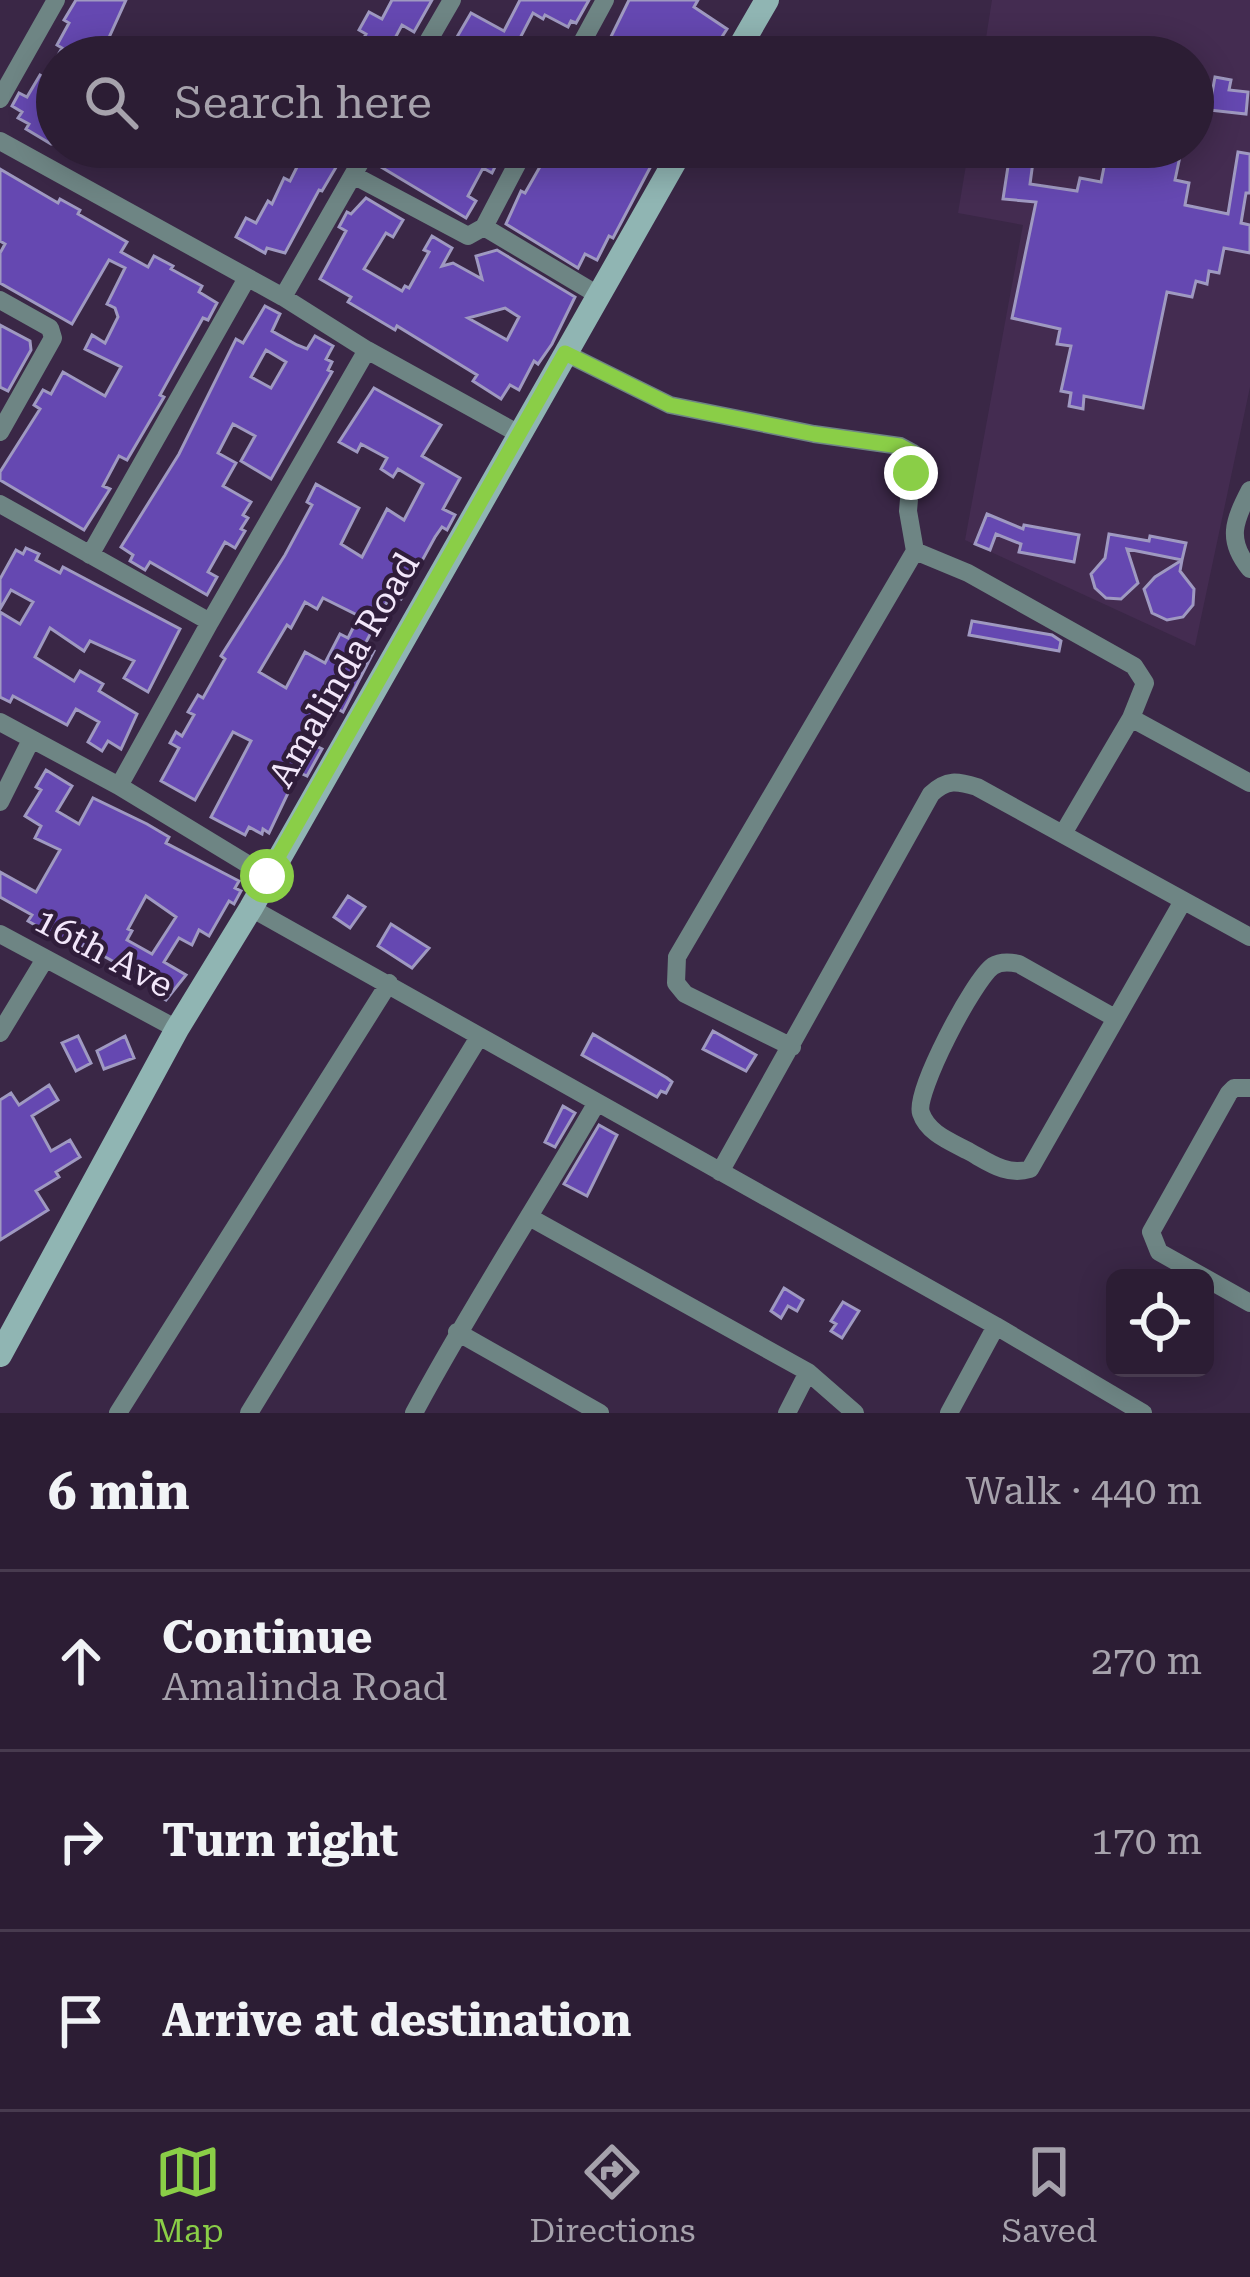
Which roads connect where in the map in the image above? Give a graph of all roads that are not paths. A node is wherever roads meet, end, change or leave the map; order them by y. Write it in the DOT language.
graph roads {
  1 [pos="56,0"];
  2 [pos="452,0"];
  3 [pos="604,0"];
  4 [pos="767,0"];
  5 [pos="431,36"];
  6 [pos="585,36"];
  7 [pos="746,36"];
  8 [pos="0,99"];
  9 [pos="0,141"];
  10 [pos="36,161"];
  11 [pos="49,168"];
  12 [pos="357,168"];
  13 [pos="515,168"];
  14 [pos="671,168"];
  15 [pos="353,175"];
  16 [pos="484,227"];
  17 [pos="247,278"];
  18 [pos="598,295"];
  19 [pos="283,297"];
  20 [pos="0,300"];
  21 [pos="367,350"];
  22 [pos="565,353"];
  23 [pos="0,432"];
  24 [pos="519,434"];
  25 [pos="1250,490"];
  26 [pos="0,504"];
  27 [pos="915,550"];
  28 [pos="90,555"];
  29 [pos="1250,569"];
  30 [pos="210,622"];
  31 [pos="1131,718"];
  32 [pos="0,722"];
  33 [pos="31,740"];
  34 [pos="1250,782"];
  35 [pos="118,786"];
  36 [pos="0,802"];
  37 [pos="1064,832"];
  38 [pos="267,876"];
  39 [pos="1183,901"];
  40 [pos="251,908"];
  41 [pos="0,934"];
  42 [pos="1250,937"];
  43 [pos="46,958"];
  44 [pos="389,983"];
  45 [pos="1115,1018"];
  46 [pos="177,1029"];
  47 [pos="0,1033"];
  48 [pos="479,1037"];
  49 [pos="792,1047"];
  50 [pos="1250,1088"];
  51 [pos="596,1104"];
  52 [pos="720,1172"];
  53 [pos="530,1218"];
  54 [pos="1250,1303"];
  55 [pos="997,1326"];
  56 [pos="457,1333"];
  57 [pos="0,1355"];
  58 [pos="808,1372"];
  59 [pos="1120,1408"];
  60 [pos="118,1413"];
  61 [pos="249,1413"];
  62 [pos="414,1413"];
  63 [pos="600,1413"];
  64 [pos="788,1413"];
  65 [pos="855,1413"];
  66 [pos="949,1413"];
  67 [pos="1143,1413"];
  1 -- 8 [label="street"];
  2 -- 5 [label="street"];
  3 -- 6 [label="street"];
  4 -- 7 [label="street"];
  9 -- 10 [label="street"];
  11 -- 17 [label="street"];
  12 -- 15 [label="street"];
  13 -- 16 [label="street"];
  14 -- 18 [label="street, Amalinda Road"];
  15 -- 16 [label="street"];
  15 -- 19 [label="street"];
  16 -- 18 [label="street"];
  17 -- 19 [label="street"];
  17 -- 28 [label="street"];
  18 -- 22 [label="street, Amalinda Road"];
  19 -- 21 [label="street"];
  20 -- 23 [label="street"];
  21 -- 24 [label="street"];
  21 -- 30 [label="street"];
  22 -- 24 [label="street, Amalinda Road"];
  22 -- 27 [label="street"];
  24 -- 38 [label="street, Amalinda Road"];
  25 -- 29 [label="street"];
  26 -- 28 [label="street"];
  27 -- 31 [label="street"];
  27 -- 49 [label="street"];
  28 -- 30 [label="street"];
  30 -- 35 [label="street"];
  31 -- 34 [label="street"];
  31 -- 37 [label="street"];
  32 -- 33 [label="street"];
  33 -- 35 [label="street"];
  33 -- 36 [label="street"];
  35 -- 38 [label="street"];
  37 -- 39 [label="street"];
  37 -- 49 [label="street"];
  38 -- 40 [label="street, Amalinda Road"];
  39 -- 42 [label="street"];
  39 -- 45 [label="street"];
  40 -- 44 [label="street"];
  40 -- 46 [label="street, Amalinda Road"];
  41 -- 43 [label="street, 16th Ave"];
  43 -- 46 [label="street, 16th Ave"];
  43 -- 47 [label="street"];
  44 -- 48 [label="street"];
  44 -- 60 [label="street"];
  45 -- 45 [label="street"];
  46 -- 57 [label="street, Amalinda Road"];
  48 -- 51 [label="street"];
  48 -- 61 [label="street"];
  49 -- 52 [label="street"];
  50 -- 54 [label="street"];
  51 -- 52 [label="street"];
  51 -- 53 [label="street"];
  52 -- 55 [label="street"];
  53 -- 56 [label="street"];
  53 -- 58 [label="street"];
  55 -- 59 [label="street"];
  55 -- 66 [label="street"];
  56 -- 62 [label="street"];
  56 -- 63 [label="street"];
  58 -- 64 [label="street"];
  58 -- 65 [label="street"];
  59 -- 67 [label="street"];
}
